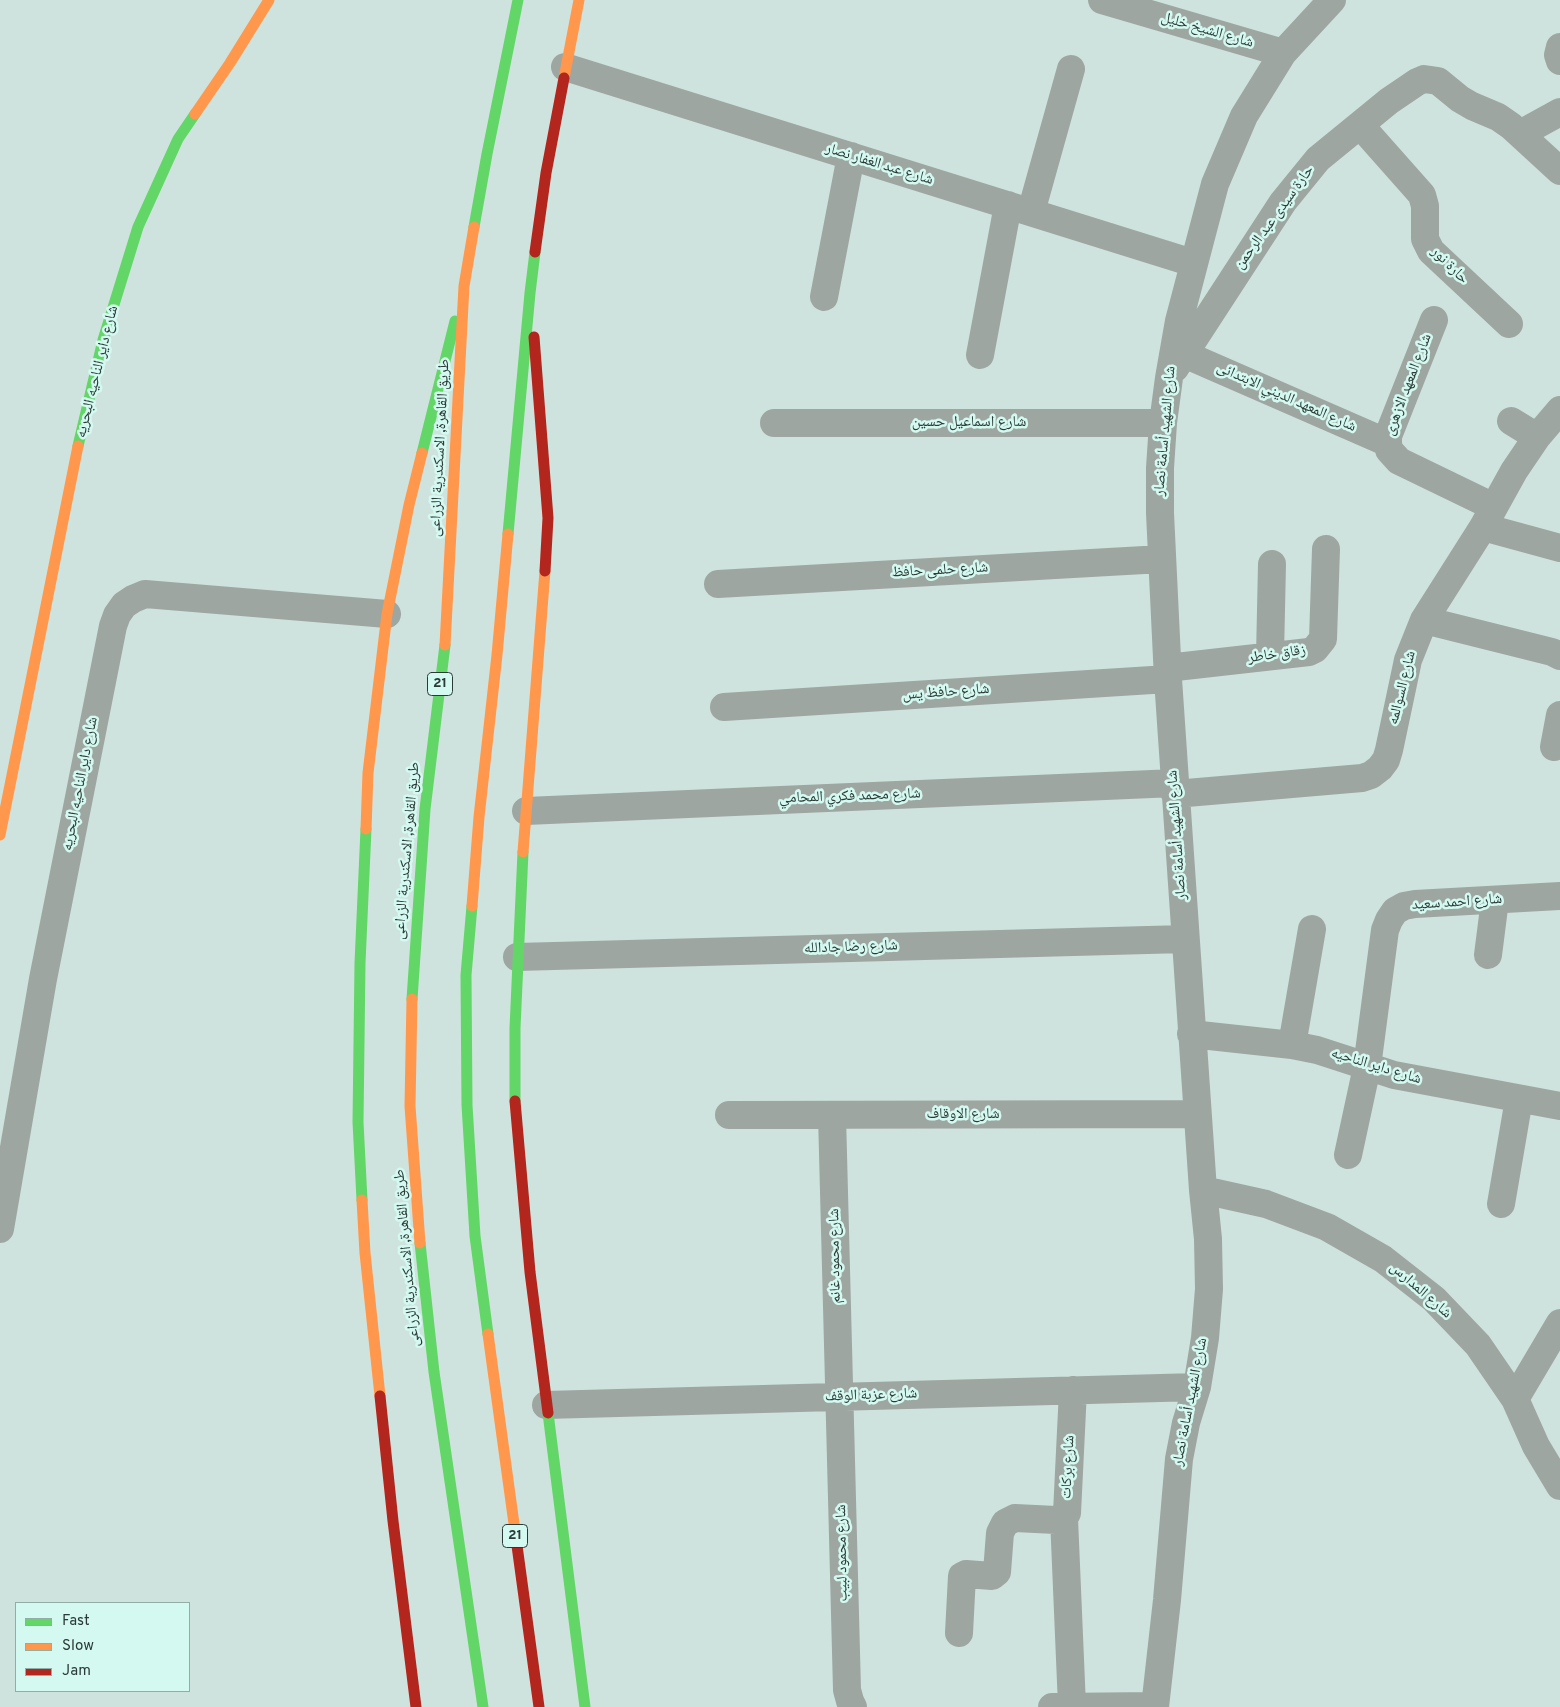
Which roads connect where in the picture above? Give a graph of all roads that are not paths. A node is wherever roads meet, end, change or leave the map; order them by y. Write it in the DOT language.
graph roads {
  1 [pos="269,0"];
  2 [pos="518,0"];
  3 [pos="579,0"];
  4 [pos="1102,0"];
  5 [pos="1332,0"];
  6 [pos="1560,48"];
  7 [pos="1283,54"];
  8 [pos="1560,61"];
  9 [pos="566,67"];
  10 [pos="1070,68"];
  11 [pos="1560,112"];
  12 [pos="1360,125"];
  13 [pos="1520,134"];
  14 [pos="851,156"];
  15 [pos="1560,171"];
  16 [pos="1019,209"];
  17 [pos="1193,263"];
  18 [pos="464,286"];
  19 [pos="530,293"];
  20 [pos="824,297"];
  21 [pos="1434,320"];
  22 [pos="1509,324"];
  23 [pos="1184,354"];
  24 [pos="980,355"];
  25 [pos="1169,378"];
  26 [pos="1560,410"];
  27 [pos="1511,421"];
  28 [pos="774,423"];
  29 [pos="1163,423"];
  30 [pos="1537,438"];
  31 [pos="1388,443"];
  32 [pos="1488,517"];
  33 [pos="1560,548"];
  34 [pos="1326,549"];
  35 [pos="1162,558"];
  36 [pos="1272,564"];
  37 [pos="718,584"];
  38 [pos="387,614"];
  39 [pos="1424,620"];
  40 [pos="1270,656"];
  41 [pos="1560,656"];
  42 [pos="1167,674"];
  43 [pos="724,707"];
  44 [pos="1560,714"];
  45 [pos="1554,747"];
  46 [pos="1175,789"];
  47 [pos="526,810"];
  48 [pos="0,835"];
  49 [pos="1560,896"];
  50 [pos="1495,900"];
  51 [pos="1312,929"];
  52 [pos="1185,939"];
  53 [pos="1488,955"];
  54 [pos="517,957"];
  55 [pos="1191,1034"];
  56 [pos="1292,1044"];
  57 [pos="1366,1067"];
  58 [pos="1519,1099"];
  59 [pos="1560,1106"];
  60 [pos="1197,1114"];
  61 [pos="729,1115"];
  62 [pos="832,1115"];
  63 [pos="1348,1155"];
  64 [pos="1203,1190"];
  65 [pos="1501,1204"];
  66 [pos="0,1229"];
  67 [pos="1560,1323"];
  68 [pos="1197,1387"];
  69 [pos="1073,1390"];
  70 [pos="839,1397"];
  71 [pos="1515,1399"];
  72 [pos="546,1405"];
  73 [pos="1560,1486"];
  74 [pos="1064,1518"];
  75 [pos="959,1633"];
  76 [pos="1062,1706"];
  77 [pos="416,1707"];
  78 [pos="483,1707"];
  79 [pos="539,1707"];
  80 [pos="586,1707"];
  81 [pos="854,1707"];
  82 [pos="1155,1707"];
  1 -- 48 [label="main road, شارع داير الناحيه البحريه"];
  2 -- 18 [label="main road, طريق القاهرة, الاسكندرية الزراعى / 21"];
  3 -- 9 [label="main road, 21"];
  4 -- 7 [label="street, شارع الشيخ خليل"];
  5 -- 7 [label="street, شارع الشهيد أسامة نصار"];
  6 -- 8 [label="street"];
  7 -- 17 [label="street, شارع الشهيد أسامة نصار"];
  9 -- 14 [label="street, شارع عبد الغفار نصار"];
  9 -- 19 [label="main road, 21"];
  10 -- 16 [label="street"];
  11 -- 13 [label="street"];
  12 -- 13 [label="street, حارة سيدى عبد الرحمن"];
  12 -- 22 [label="street, حارة نور"];
  12 -- 23 [label="street, حارة سيدى عبد الرحمن"];
  13 -- 15 [label="street, حارة سيدى عبد الرحمن"];
  14 -- 16 [label="street, شارع عبد الغفار نصار"];
  14 -- 20 [label="street"];
  16 -- 17 [label="street, شارع عبد الغفار نصار"];
  16 -- 24 [label="street"];
  17 -- 25 [label="street, شارع الشهيد أسامة نصار"];
  18 -- 38 [label="main road"];
  18 -- 78 [label="main road, طريق القاهرة, الاسكندرية الزراعى / 21"];
  19 -- 47 [label="main road"];
  19 -- 79 [label="main road, 21"];
  21 -- 31 [label="street, شارع المعهد الازهرى"];
  23 -- 25 [label="street, حارة سيدى عبد الرحمن"];
  23 -- 31 [label="street, شارع المعهد الديني الابتدائى"];
  25 -- 29 [label="street, شارع الشهيد أسامة نصار"];
  26 -- 30 [label="street, شارع السوالمه"];
  27 -- 30 [label="street"];
  28 -- 29 [label="street, شارع اسماعيل حسين"];
  29 -- 35 [label="street, شارع الشهيد أسامة نصار"];
  30 -- 32 [label="street, شارع السوالمه"];
  31 -- 32 [label="street, شارع المعهد الازهرى"];
  32 -- 33 [label="street, شارع المعهد الازهرى"];
  32 -- 39 [label="street, شارع السوالمه"];
  34 -- 40 [label="street, زقاق خاطر"];
  35 -- 37 [label="street, شارع حلمى حافظ"];
  35 -- 42 [label="street, شارع الشهيد أسامة نصار"];
  36 -- 40 [label="street"];
  38 -- 66 [label="street, شارع داير الناحيه البحريه"];
  38 -- 77 [label="main road"];
  39 -- 41 [label="street"];
  39 -- 46 [label="street, شارع السوالمه"];
  40 -- 42 [label="street, زقاق خاطر"];
  42 -- 43 [label="street, شارع حافظ يس"];
  42 -- 46 [label="street, شارع الشهيد أسامة نصار"];
  44 -- 45 [label="street"];
  46 -- 47 [label="street, شارع محمد فكري المحامي"];
  46 -- 52 [label="street, شارع الشهيد أسامة نصار"];
  47 -- 54 [label="main road"];
  49 -- 50 [label="street, شارع احمد سعيد"];
  50 -- 53 [label="street"];
  50 -- 57 [label="street, شارع احمد سعيد"];
  51 -- 56 [label="street"];
  52 -- 54 [label="street, شارع رضا جادالله"];
  52 -- 55 [label="street, شارع الشهيد أسامة نصار"];
  54 -- 72 [label="main road"];
  55 -- 56 [label="street, شارع داير الناحيه"];
  55 -- 60 [label="street, شارع الشهيد أسامة نصار"];
  56 -- 57 [label="street, شارع داير الناحيه"];
  57 -- 58 [label="street, شارع داير الناحيه"];
  57 -- 63 [label="street, شارع احمد سعيد"];
  58 -- 59 [label="street, شارع داير الناحيه"];
  58 -- 65 [label="street"];
  60 -- 62 [label="street, شارع الاوقاف"];
  60 -- 64 [label="street, شارع الشهيد أسامة نصار"];
  61 -- 62 [label="street, شارع الاوقاف"];
  62 -- 70 [label="street, شارع محمود غانم"];
  64 -- 68 [label="street, شارع الشهيد أسامة نصار"];
  64 -- 71 [label="street, شارع المدارس"];
  67 -- 71 [label="street"];
  68 -- 69 [label="street, شارع عزبة الوقف"];
  68 -- 82 [label="street, شارع الشهيد أسامة نصار"];
  69 -- 70 [label="street, شارع عزبة الوقف"];
  69 -- 74 [label="street, شارع بركات"];
  70 -- 72 [label="street, شارع عزبة الوقف"];
  70 -- 81 [label="street, شارع محمود لبيب"];
  71 -- 73 [label="street, شارع المدارس"];
  72 -- 80 [label="main road"];
  74 -- 75 [label="street, شارع بركات"];
  74 -- 76 [label="street"];
  76 -- 82 [label="street"];
}
